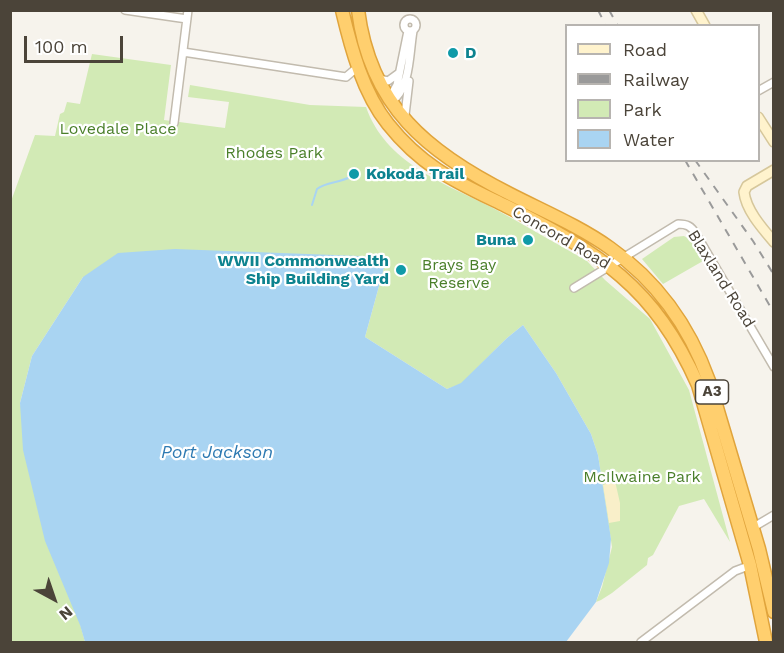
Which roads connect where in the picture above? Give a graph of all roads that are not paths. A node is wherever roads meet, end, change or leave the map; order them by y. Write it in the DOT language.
graph roads {
  1 [pos="125,10"];
  2 [pos="188,10"];
  3 [pos="358,10"];
  4 [pos="696,10"];
  5 [pos="342,12"];
  6 [pos="187,19"];
  7 [pos="704,24"];
  8 [pos="183,52"];
  9 [pos="408,55"];
  10 [pos="359,66"];
  11 [pos="399,74"];
  12 [pos="377,77"];
  13 [pos="774,82"];
  14 [pos="760,90"];
  15 [pos="389,99"];
  16 [pos="376,105"];
  17 [pos="760,119"];
  18 [pos="174,123"];
  19 [pos="408,123"];
  20 [pos="774,142"];
  21 [pos="774,170"];
  22 [pos="774,242"];
  23 [pos="622,257"];
  24 [pos="610,266"];
  25 [pos="574,288"];
  26 [pos="774,367"];
  27 [pos="774,515"];
  28 [pos="752,528"];
  29 [pos="756,563"];
  30 [pos="774,612"];
  31 [pos="641,642"];
  32 [pos="766,642"];
  1 -- 6 [label="street"];
  2 -- 6 [label="street"];
  3 -- 12 [label="highway, Concord Road / A3"];
  4 -- 7 [label="street"];
  5 -- 10 [label="highway, Concord Road / A3"];
  6 -- 8 [label="street"];
  8 -- 10 [label="street"];
  8 -- 18 [label="street"];
  9 -- 11 [label="street"];
  9 -- 15 [label="street"];
  9 -- 19 [label="street"];
  10 -- 16 [label="highway, Concord Road / A3"];
  11 -- 12 [label="street"];
  11 -- 15 [label="street"];
  12 -- 15 [label="highway, Concord Road / A3"];
  13 -- 14 [label="street"];
  15 -- 16 [label="highway"];
  15 -- 19 [label="highway, Concord Road / A3"];
  16 -- 24 [label="highway, Concord Road / A3"];
  17 -- 20 [label="street"];
  19 -- 23 [label="highway, Concord Road / A3"];
  21 -- 22 [label="street"];
  23 -- 24 [label="street"];
  23 -- 26 [label="street, Blaxland Road"];
  23 -- 28 [label="highway, Concord Road / A3"];
  24 -- 25 [label="street"];
  24 -- 29 [label="highway, Concord Road / A3"];
  27 -- 28 [label="street"];
  28 -- 29 [label="highway, Concord Road / A3"];
  29 -- 30 [label="highway, Concord Road / A3"];
  29 -- 31 [label="street"];
  29 -- 32 [label="highway, Concord Road / A3"];
}
